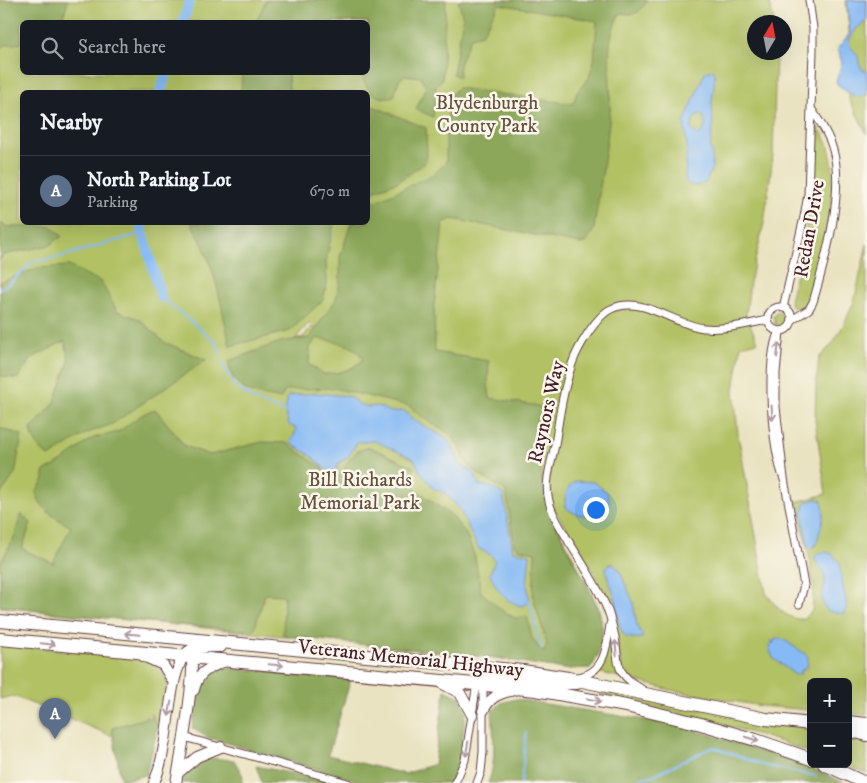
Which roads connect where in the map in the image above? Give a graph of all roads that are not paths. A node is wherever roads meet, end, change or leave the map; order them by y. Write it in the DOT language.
graph roads {
  1 [pos="809,0"];
  2 [pos="811,109"];
  3 [pos="783,308"];
  4 [pos="768,320"];
  5 [pos="792,320"];
  6 [pos="779,331"];
  7 [pos="800,604"];
  8 [pos="0,621"];
  9 [pos="610,621"];
  10 [pos="181,639"];
  11 [pos="4,640"];
  12 [pos="251,645"];
  13 [pos="133,652"];
  14 [pos="189,655"];
  15 [pos="227,660"];
  16 [pos="467,664"];
  17 [pos="568,678"];
  18 [pos="430,679"];
  19 [pos="480,681"];
  20 [pos="174,683"];
  21 [pos="601,684"];
  22 [pos="525,688"];
  23 [pos="651,695"];
  24 [pos="188,710"];
  25 [pos="483,711"];
  26 [pos="736,712"];
  27 [pos="472,716"];
  28 [pos="807,719"];
  29 [pos="852,722"];
  30 [pos="807,724"];
  31 [pos="867,724"];
  32 [pos="852,731"];
  33 [pos="867,735"];
  34 [pos="184,737"];
  35 [pos="221,747"];
  36 [pos="807,759"];
  37 [pos="835,768"];
  38 [pos="840,770"];
  39 [pos="177,778"];
  40 [pos="867,778"];
  41 [pos="153,782"];
  42 [pos="348,783"];
  43 [pos="455,783"];
  44 [pos="477,783"];
  45 [pos="865,783"];
  1 -- 2 [label="street, Redan Drive"];
  2 -- 3 [label="street, Redan Drive"];
  2 -- 5 [label="street, Redan Drive"];
  3 -- 4 [label="street"];
  3 -- 5 [label="street"];
  4 -- 6 [label="street"];
  4 -- 9 [label="street, Raynors Way"];
  5 -- 6 [label="street, Redan Drive"];
  6 -- 7 [label="street"];
  10 -- 8 [label="highway, Veterans Memorial Highway, one-way"];
  9 -- 17 [label="street, Raynors Way"];
  23 -- 9 [label="street, Raynors Way, one-way"];
  10 -- 12 [label="highway, Veterans Memorial Highway"];
  10 -- 14 [label="street"];
  11 -- 13 [label="highway, Veterans Memorial Highway, one-way"];
  12 -- 14 [label="street"];
  12 -- 16 [label="highway, Veterans Memorial Highway"];
  13 -- 14 [label="highway, Veterans Memorial Highway"];
  13 -- 20 [label="street"];
  14 -- 15 [label="highway, Veterans Memorial Highway"];
  14 -- 20 [label="street"];
  14 -- 24 [label="street"];
  15 -- 18 [label="highway, Veterans Memorial Highway, one-way"];
  15 -- 24 [label="street"];
  16 -- 17 [label="highway, Veterans Memorial Highway"];
  16 -- 19 [label="street"];
  17 -- 21 [label="highway, Veterans Memorial Highway"];
  18 -- 19 [label="highway, Veterans Memorial Highway"];
  18 -- 27 [label="street"];
  19 -- 21 [label="street"];
  19 -- 22 [label="highway, Veterans Memorial Highway"];
  19 -- 25 [label="street"];
  19 -- 27 [label="street"];
  20 -- 41 [label="street, one-way"];
  21 -- 23 [label="highway, Veterans Memorial Highway"];
  22 -- 25 [label="street"];
  22 -- 36 [label="highway, Veterans Memorial Highway, one-way"];
  23 -- 26 [label="highway, Veterans Memorial Highway"];
  24 -- 34 [label="street"];
  25 -- 44 [label="street"];
  26 -- 28 [label="highway"];
  26 -- 30 [label="highway, Veterans Memorial Highway"];
  27 -- 43 [label="street, one-way"];
  29 -- 31 [label="highway"];
  32 -- 33 [label="highway"];
  34 -- 35 [label="street"];
  34 -- 39 [label="street"];
  35 -- 39 [label="street"];
  35 -- 42 [label="street"];
  37 -- 38 [label="highway"];
  38 -- 40 [label="highway"];
  38 -- 45 [label="highway"];
}
